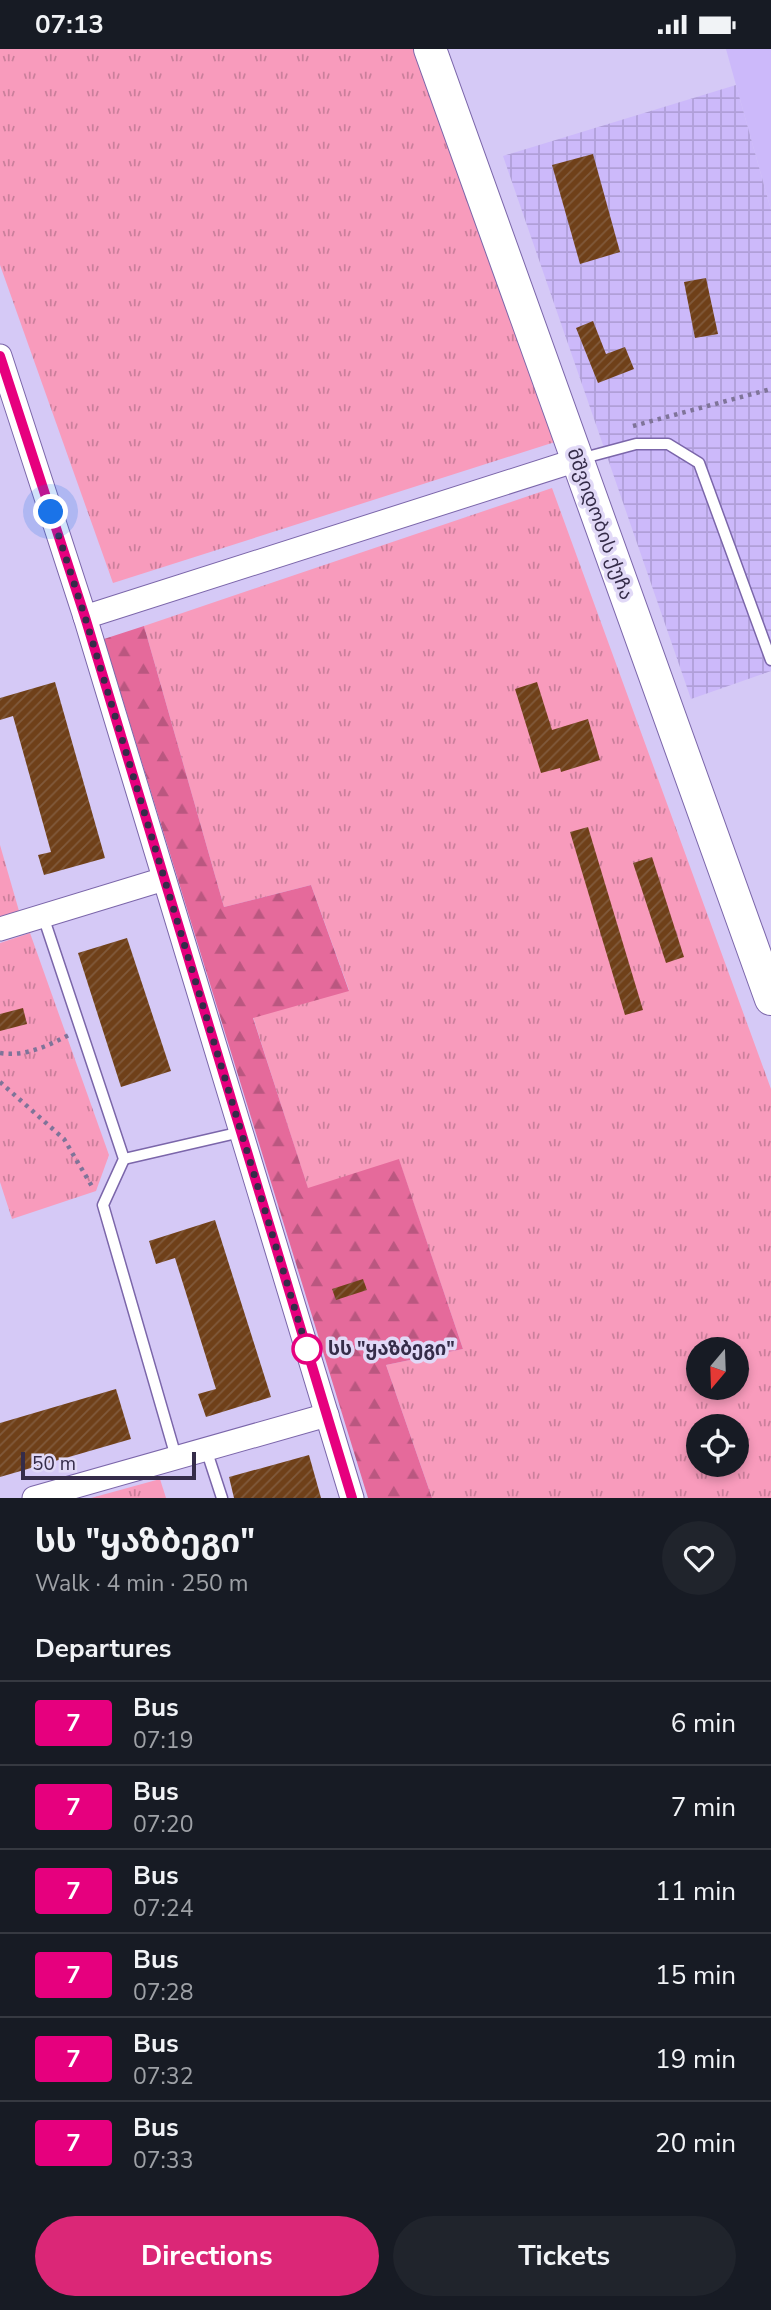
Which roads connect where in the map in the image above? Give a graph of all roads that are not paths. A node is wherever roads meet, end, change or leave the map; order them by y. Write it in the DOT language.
graph roads {
  1 [pos="430,49"];
  2 [pos="0,356"];
  3 [pos="577,460"];
  4 [pos="85,617"];
  5 [pos="771,660"];
  6 [pos="164,879"];
  7 [pos="43,916"];
  8 [pos="0,929"];
  9 [pos="771,999"];
  10 [pos="241,1132"];
  11 [pos="124,1159"];
  12 [pos="327,1415"];
  13 [pos="206,1448"];
  14 [pos="176,1457"];
  15 [pos="34,1498"];
  16 [pos="222,1498"];
  17 [pos="352,1498"];
  1 -- 3 [label="main road, მშვიდობის ქუჩა"];
  2 -- 4 [label="street"];
  3 -- 4 [label="street"];
  3 -- 5 [label="lane"];
  3 -- 9 [label="main road, მშვიდობის ქუჩა"];
  4 -- 6 [label="street"];
  6 -- 7 [label="street"];
  6 -- 10 [label="street"];
  7 -- 8 [label="street"];
  7 -- 11 [label="lane"];
  10 -- 11 [label="lane"];
  10 -- 12 [label="street"];
  11 -- 14 [label="lane"];
  12 -- 13 [label="street"];
  12 -- 17 [label="street"];
  13 -- 14 [label="street"];
  13 -- 16 [label="lane"];
  14 -- 15 [label="street"];
}
